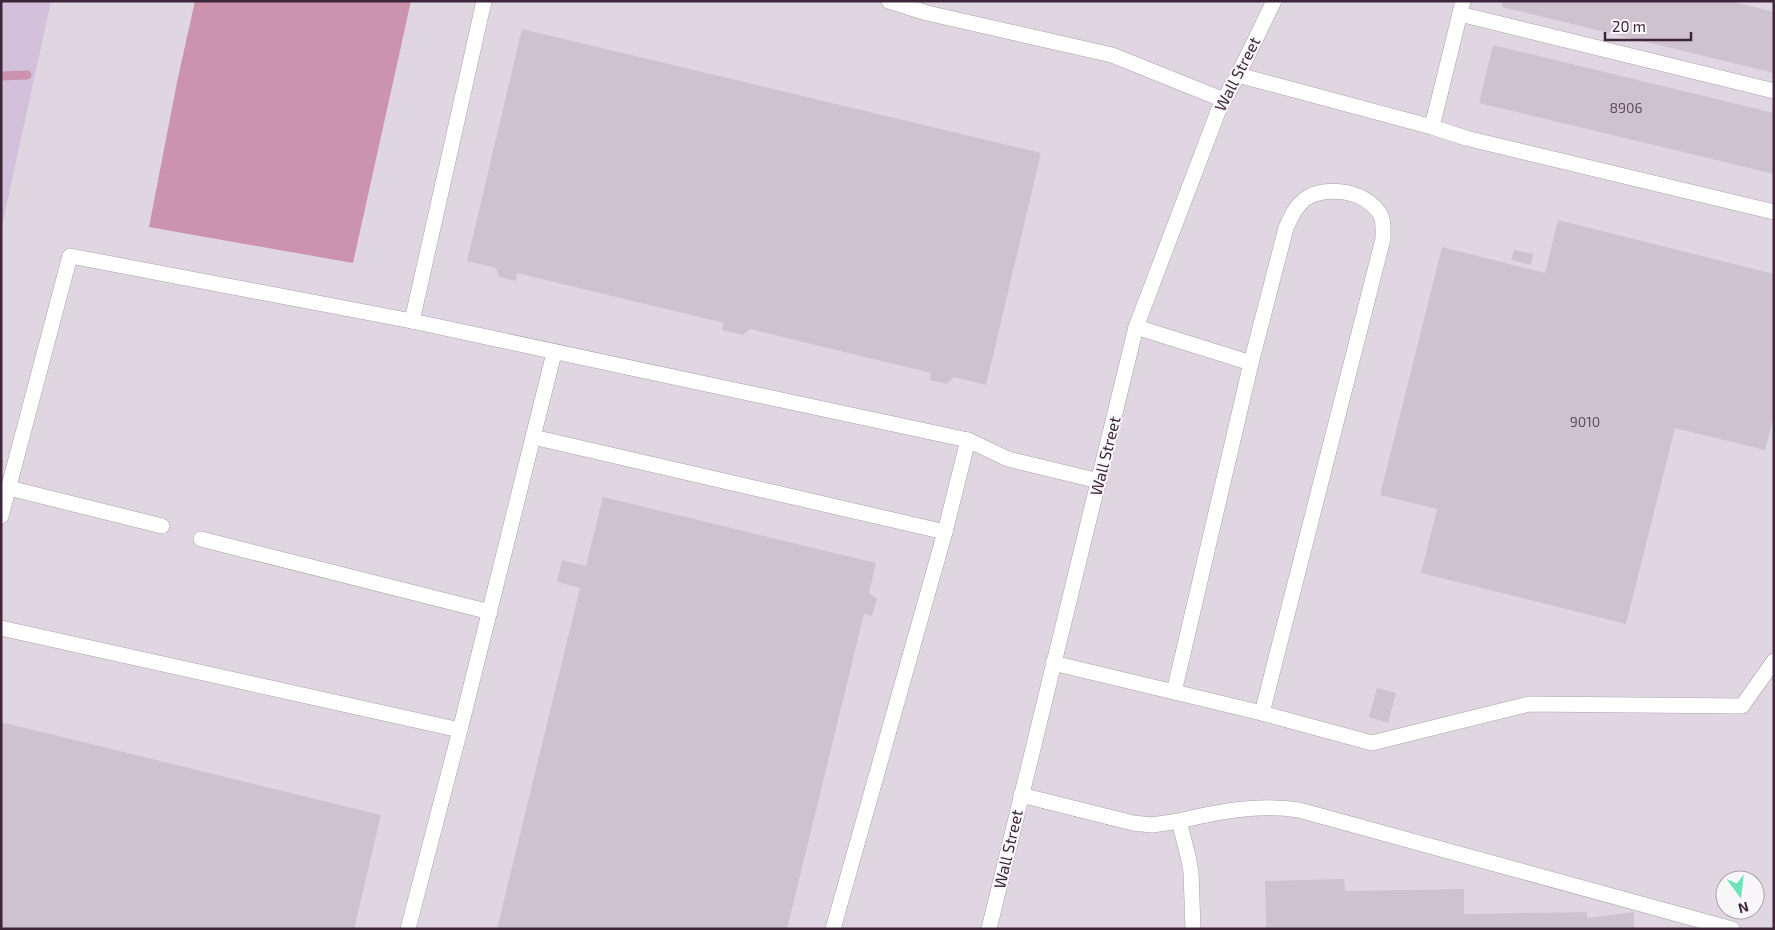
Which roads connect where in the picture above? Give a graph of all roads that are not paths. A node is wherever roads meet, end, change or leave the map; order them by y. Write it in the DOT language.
graph roads {
  1 [pos="484,1"];
  2 [pos="889,1"];
  3 [pos="1274,1"];
  4 [pos="928,7"];
  5 [pos="1462,8"];
  6 [pos="1238,75"];
  7 [pos="1774,91"];
  8 [pos="1224,100"];
  9 [pos="1432,127"];
  10 [pos="1774,212"];
  11 [pos="412,321"];
  12 [pos="1136,327"];
  13 [pos="554,352"];
  14 [pos="1251,363"];
  15 [pos="533,437"];
  16 [pos="968,440"];
  17 [pos="1099,481"];
  18 [pos="9,488"];
  19 [pos="1,516"];
  20 [pos="162,526"];
  21 [pos="945,532"];
  22 [pos="201,539"];
  23 [pos="490,612"];
  24 [pos="1,628"];
  25 [pos="1774,661"];
  26 [pos="1053,663"];
  27 [pos="1174,692"];
  28 [pos="1262,712"];
  29 [pos="460,730"];
  30 [pos="1021,795"];
  31 [pos="1179,821"];
  32 [pos="1722,928"];
  33 [pos="408,929"];
  34 [pos="833,929"];
  35 [pos="989,929"];
  36 [pos="1193,929"];
  1 -- 11 [label="street"];
  2 -- 4 [label="street"];
  3 -- 6 [label="street, Wall Street"];
  4 -- 8 [label="street"];
  5 -- 7 [label="street"];
  5 -- 9 [label="street"];
  6 -- 8 [label="street, Wall Street"];
  6 -- 9 [label="street"];
  8 -- 12 [label="street, Wall Street"];
  9 -- 10 [label="street"];
  11 -- 13 [label="street"];
  11 -- 18 [label="street"];
  12 -- 14 [label="street"];
  12 -- 17 [label="street, Wall Street"];
  13 -- 15 [label="street"];
  13 -- 16 [label="street"];
  14 -- 27 [label="street"];
  14 -- 28 [label="street"];
  15 -- 21 [label="street"];
  15 -- 23 [label="street"];
  16 -- 17 [label="street"];
  16 -- 21 [label="street"];
  17 -- 26 [label="street, Wall Street"];
  18 -- 19 [label="street"];
  18 -- 20 [label="street"];
  21 -- 34 [label="street"];
  22 -- 23 [label="street"];
  23 -- 29 [label="street"];
  24 -- 29 [label="street"];
  25 -- 28 [label="street"];
  26 -- 27 [label="street"];
  26 -- 30 [label="street, Wall Street"];
  27 -- 28 [label="street"];
  29 -- 33 [label="street"];
  30 -- 31 [label="street"];
  30 -- 35 [label="street, Wall Street"];
  31 -- 32 [label="street"];
  31 -- 36 [label="street"];
}
